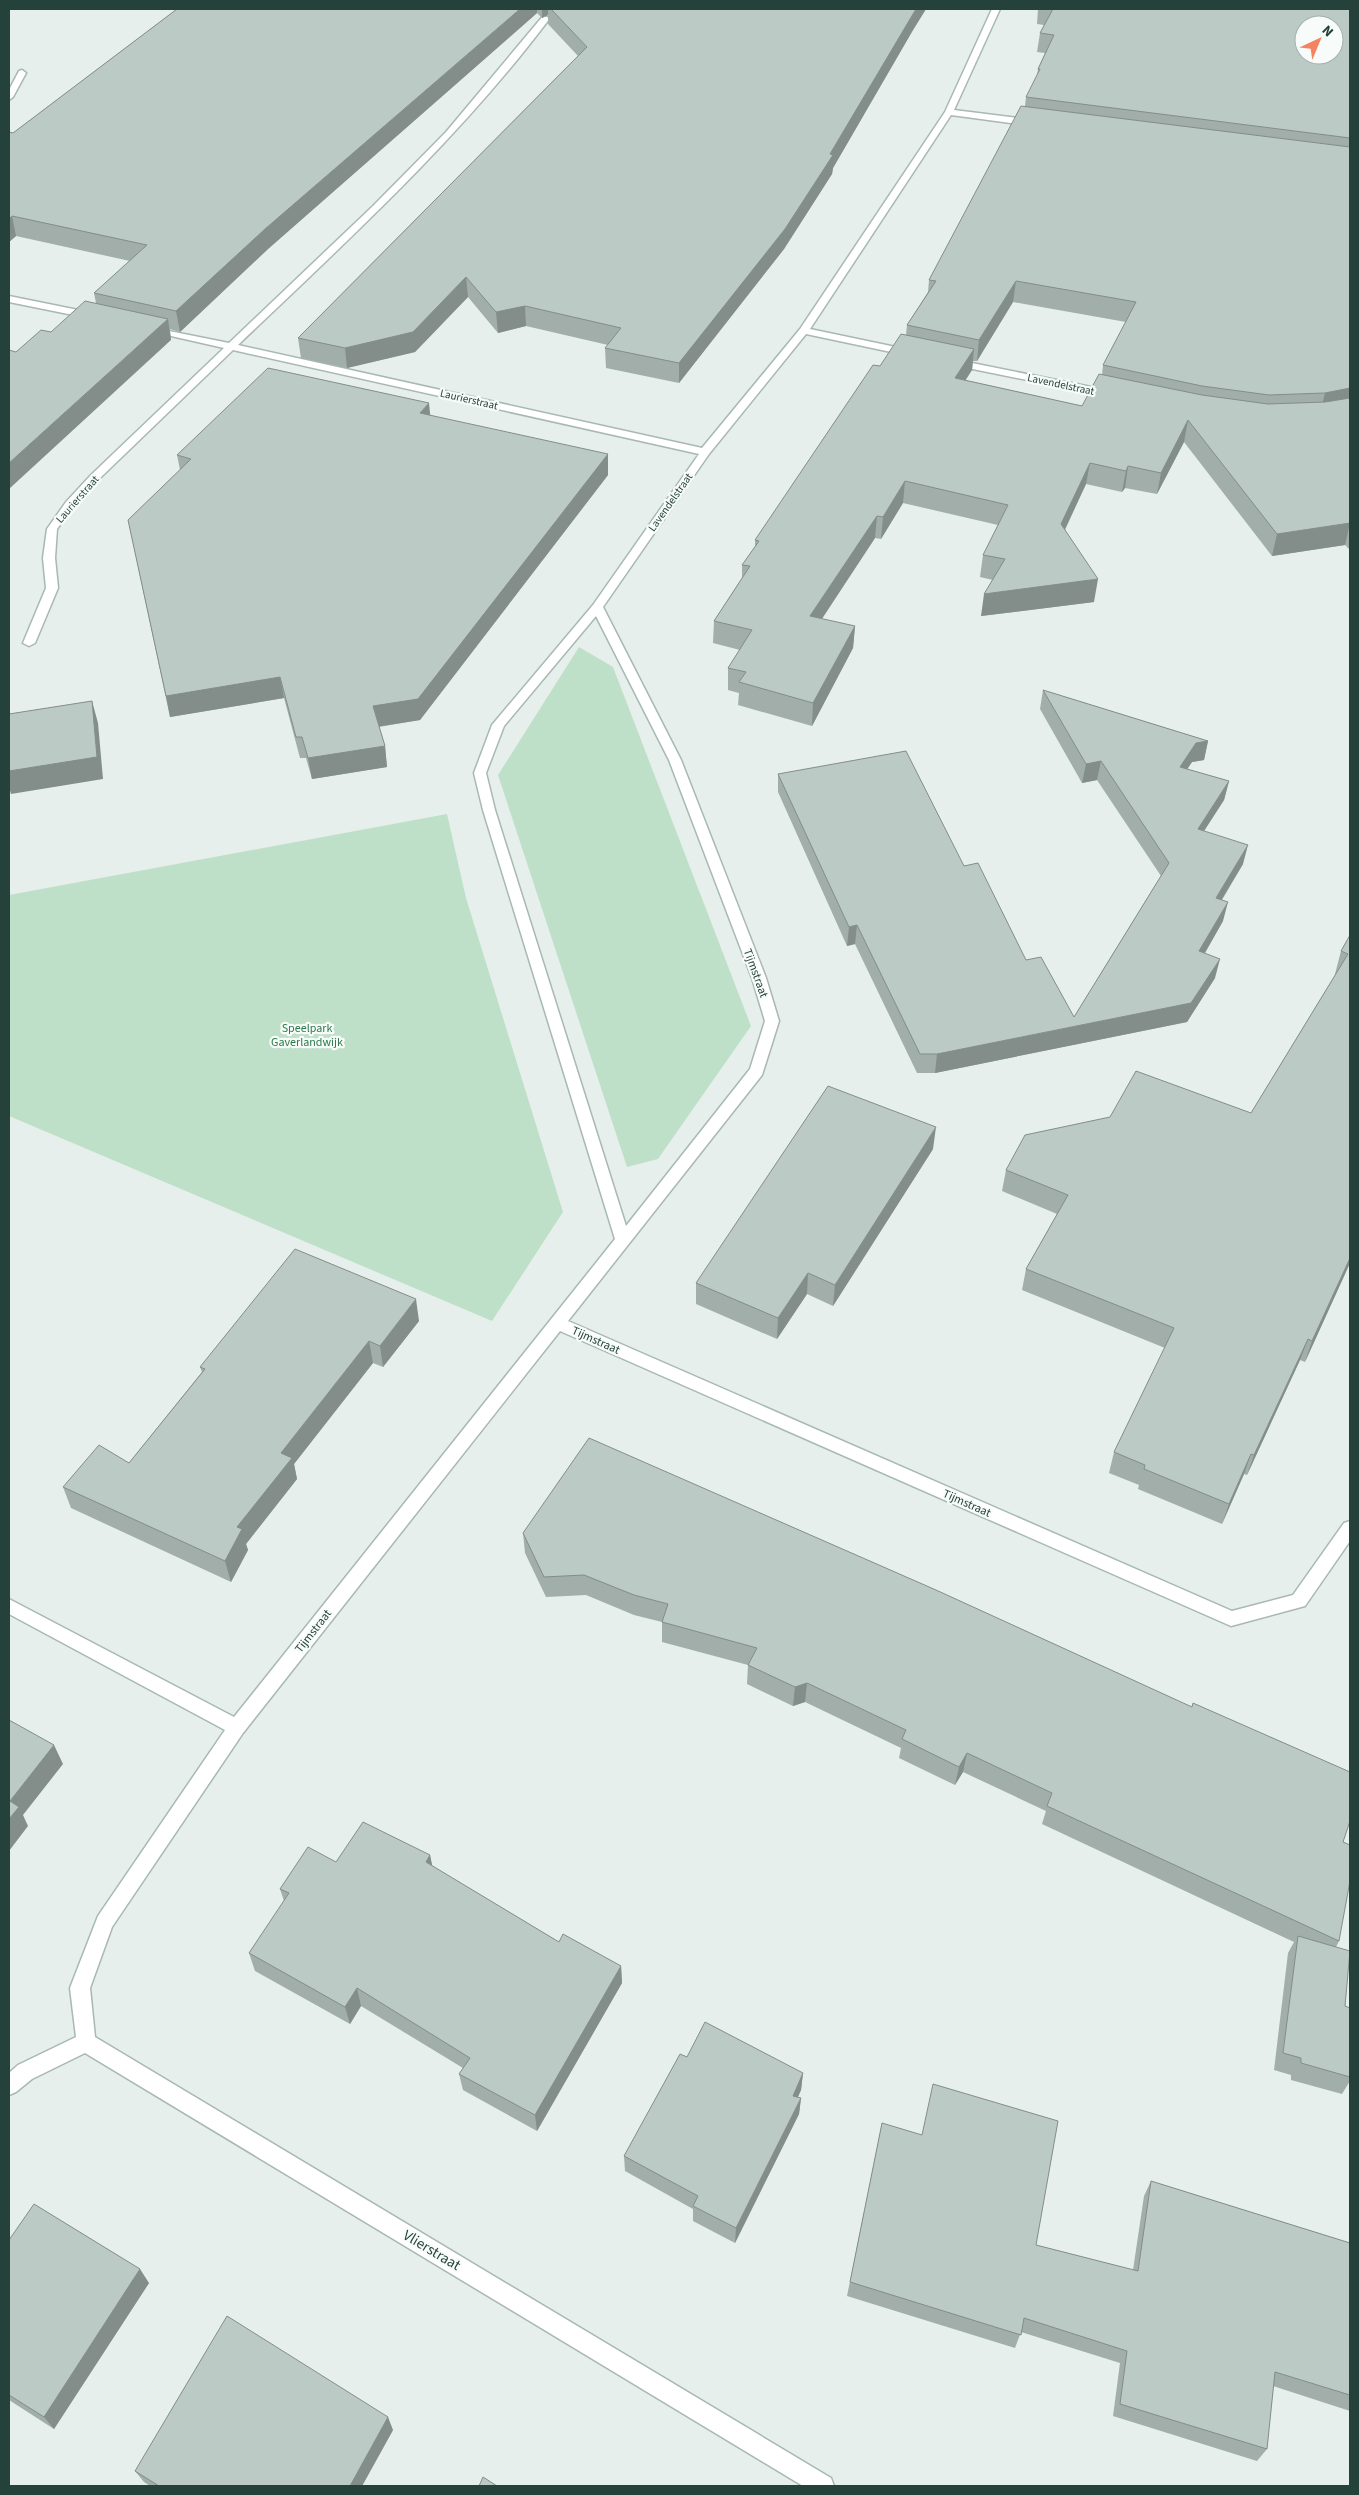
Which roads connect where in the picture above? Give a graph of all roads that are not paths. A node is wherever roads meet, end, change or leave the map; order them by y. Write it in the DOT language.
graph roads {
  1 [pos="996,9"];
  2 [pos="546,18"];
  3 [pos="22,73"];
  4 [pos="9,97"];
  5 [pos="949,112"];
  6 [pos="1047,125"];
  7 [pos="9,299"];
  8 [pos="103,318"];
  9 [pos="141,326"];
  10 [pos="804,331"];
  11 [pos="233,347"];
  12 [pos="919,355"];
  13 [pos="938,359"];
  14 [pos="1121,396"];
  15 [pos="705,452"];
  16 [pos="597,607"];
  17 [pos="29,643"];
  18 [pos="622,1238"];
  19 [pos="557,1323"];
  20 [pos="1350,1528"];
  21 [pos="9,1606"];
  22 [pos="237,1727"];
  23 [pos="86,2042"];
  24 [pos="9,2085"];
  25 [pos="823,2486"];
  1 -- 5 [label="street, Lavendelstraat"];
  2 -- 11 [label="street, Laurierstraat"];
  3 -- 4 [label="street"];
  5 -- 6 [label="street"];
  5 -- 10 [label="street, Lavendelstraat"];
  7 -- 8 [label="street"];
  9 -- 11 [label="street, Laurierstraat"];
  10 -- 12 [label="street"];
  10 -- 15 [label="street, Lavendelstraat"];
  11 -- 15 [label="street, Laurierstraat"];
  11 -- 17 [label="street, Laurierstraat"];
  13 -- 14 [label="street, Lavendelstraat"];
  15 -- 16 [label="street, Lavendelstraat"];
  16 -- 18 [label="street, Lavendelstraat"];
  16 -- 18 [label="street, Tijmstraat"];
  18 -- 19 [label="street, Tijmstraat"];
  19 -- 20 [label="street, Tijmstraat"];
  19 -- 22 [label="street, Tijmstraat"];
  21 -- 22 [label="street"];
  22 -- 23 [label="street, Tijmstraat"];
  23 -- 24 [label="street"];
  23 -- 25 [label="street, Vlierstraat"];
}
